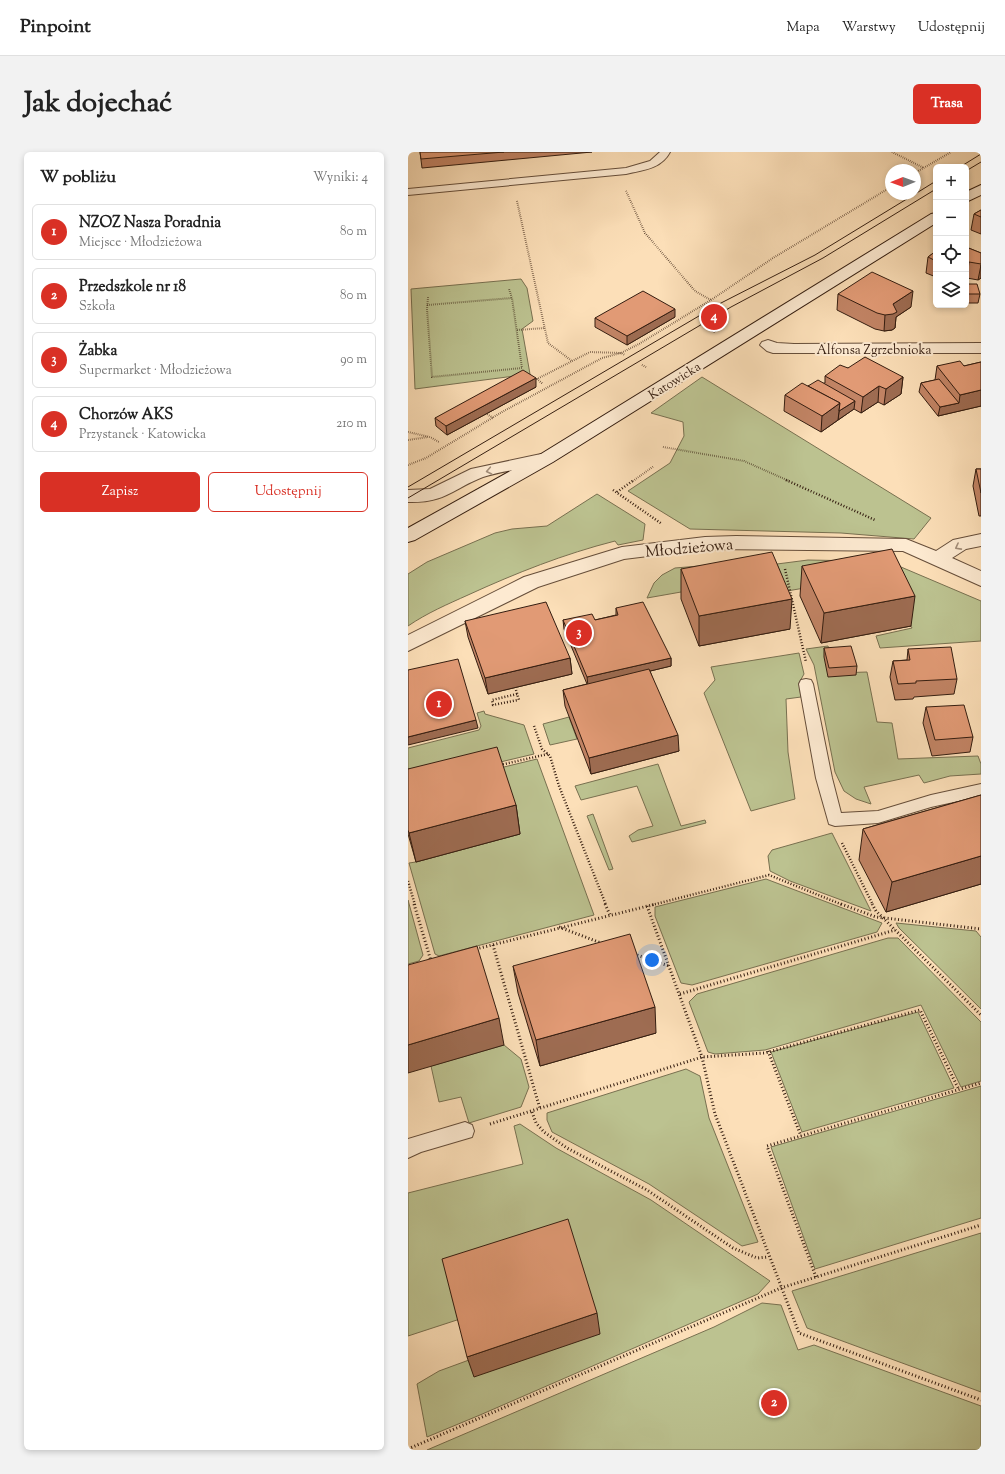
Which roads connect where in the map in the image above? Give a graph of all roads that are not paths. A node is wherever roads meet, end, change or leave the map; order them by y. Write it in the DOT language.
graph roads {
  1 [pos="665,152"];
  2 [pos="981,189"];
  3 [pos="408,192"];
  4 [pos="969,196"];
  5 [pos="933,219"];
  6 [pos="768,345"];
  7 [pos="981,348"];
  8 [pos="541,460"];
  9 [pos="408,496"];
  10 [pos="408,536"];
  11 [pos="981,540"];
  12 [pos="938,560"];
  13 [pos="981,579"];
  14 [pos="408,644"];
  15 [pos="806,684"];
  16 [pos="981,790"];
  17 [pos="465,1131"];
  18 [pos="408,1149"];
  1 -- 3 [label="lane"];
  2 -- 4 [label="street"];
  5 -- 8 [label="street, Katowicka"];
  6 -- 7 [label="street, Alfonsa Zgrzebnioka"];
  8 -- 9 [label="street, one-way"];
  8 -- 10 [label="street, Katowicka"];
  11 -- 12 [label="street, one-way"];
  12 -- 13 [label="street, Młodzieżowa"];
  12 -- 14 [label="street, Młodzieżowa"];
  15 -- 16 [label="lane"];
  17 -- 18 [label="lane"];
}
